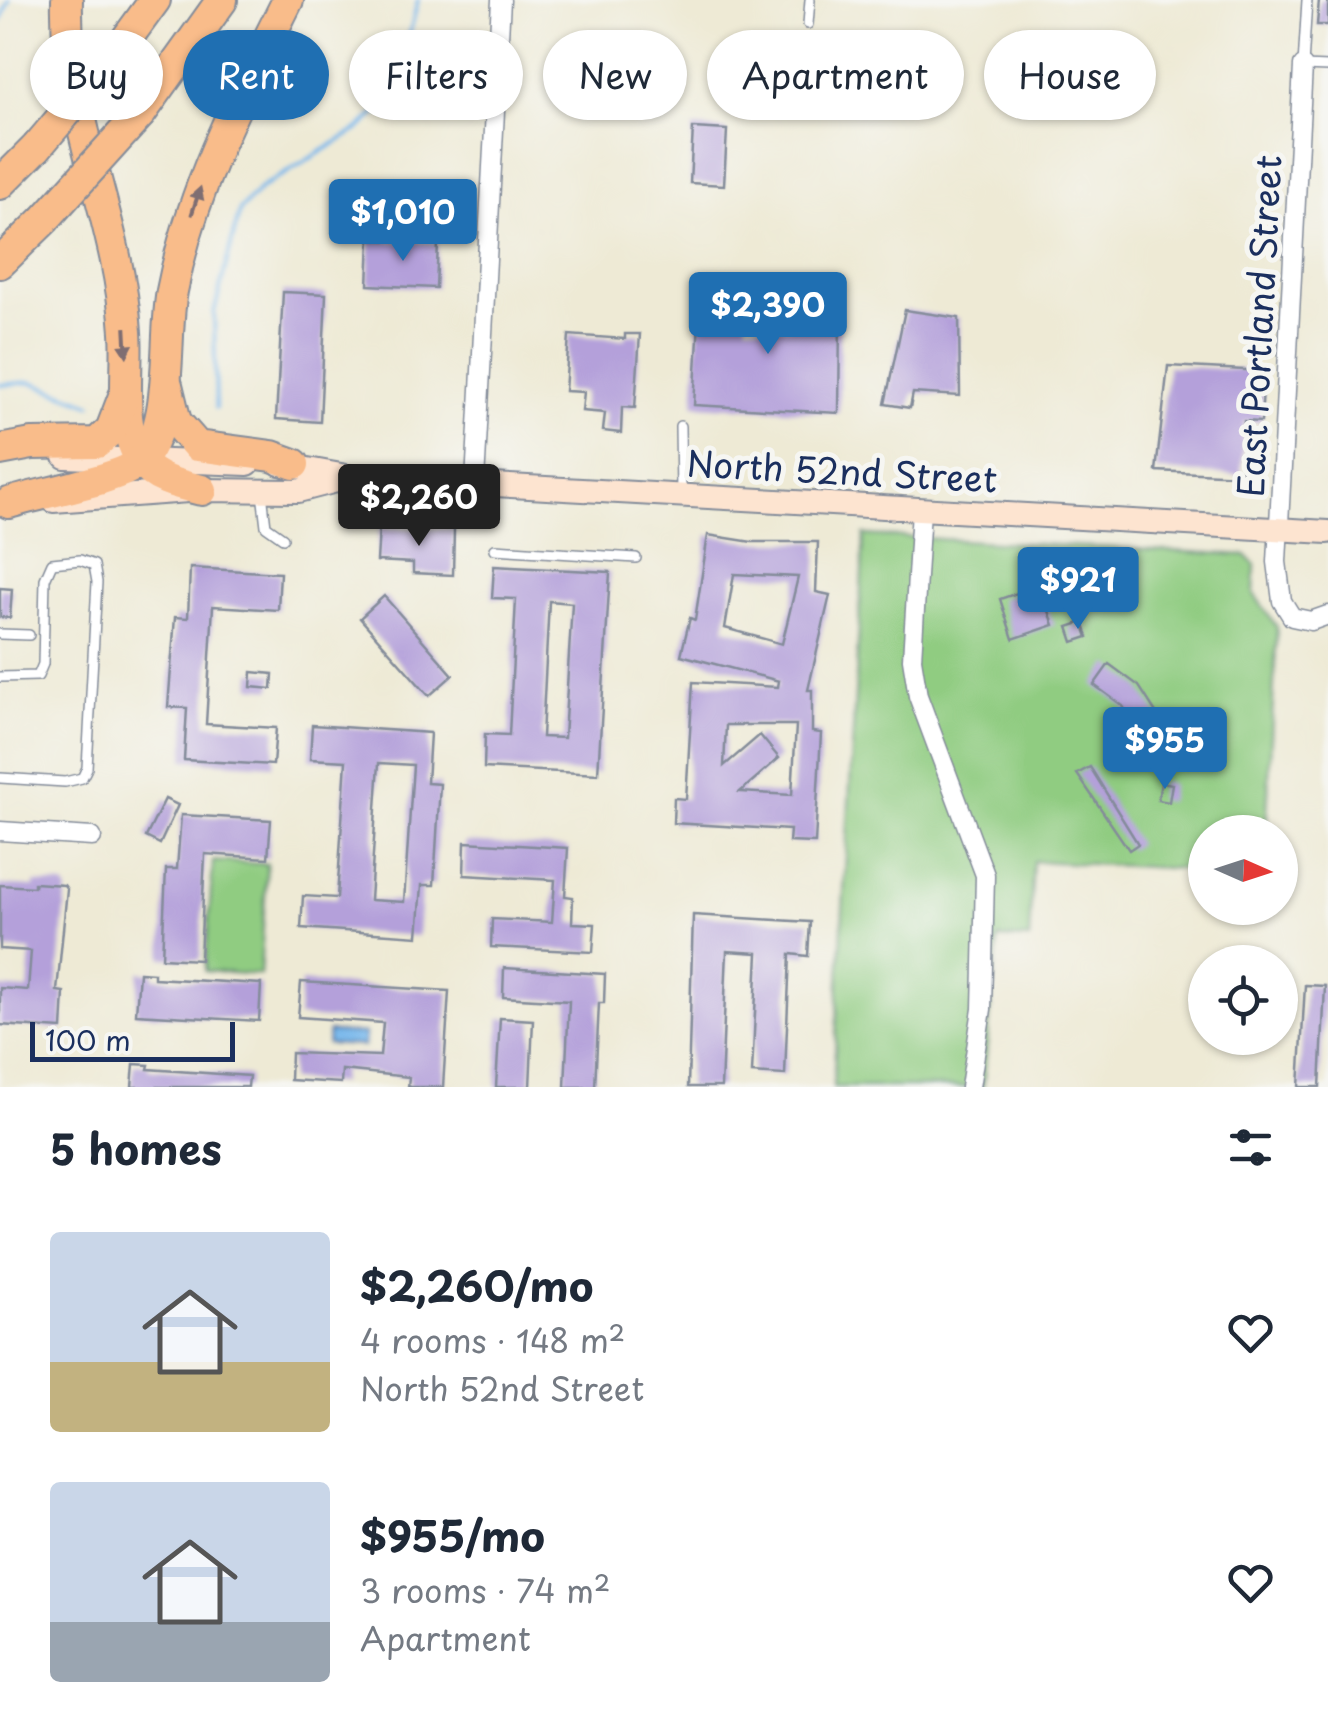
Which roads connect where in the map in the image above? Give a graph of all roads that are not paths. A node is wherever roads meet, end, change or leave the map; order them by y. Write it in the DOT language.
graph roads {
  1 [pos="67,0"];
  2 [pos="156,0"];
  3 [pos="222,0"];
  4 [pos="288,0"];
  5 [pos="501,0"];
  6 [pos="810,0"];
  7 [pos="1307,0"];
  8 [pos="808,24"];
  9 [pos="1303,66"];
  10 [pos="1328,67"];
  11 [pos="0,184"];
  12 [pos="0,263"];
  13 [pos="166,378"];
  14 [pos="128,384"];
  15 [pos="680,426"];
  16 [pos="0,452"];
  17 [pos="141,460"];
  18 [pos="294,464"];
  19 [pos="352,478"];
  20 [pos="475,482"];
  21 [pos="202,490"];
  22 [pos="262,490"];
  23 [pos="680,495"];
  24 [pos="4,503"];
  25 [pos="921,510"];
  26 [pos="1280,529"];
  27 [pos="1328,532"];
  28 [pos="283,538"];
  29 [pos="495,549"];
  30 [pos="636,558"];
  31 [pos="1328,615"];
  32 [pos="0,634"];
  33 [pos="29,636"];
  34 [pos="0,677"];
  35 [pos="0,778"];
  36 [pos="0,831"];
  37 [pos="92,837"];
  38 [pos="970,1087"];
  1 -- 14 [label="highway, one-way"];
  2 -- 11 [label="highway, bridge"];
  3 -- 12 [label="highway, bridge"];
  13 -- 4 [label="highway, one-way"];
  5 -- 20 [label="street"];
  6 -- 8 [label="lane"];
  7 -- 9 [label="lane"];
  9 -- 10 [label="lane"];
  9 -- 26 [label="street, East Portland Street"];
  13 -- 17 [label="highway"];
  13 -- 18 [label="highway"];
  14 -- 16 [label="highway"];
  14 -- 17 [label="highway"];
  15 -- 23 [label="lane"];
  16 -- 17 [label="main road, North 52nd Street"];
  17 -- 18 [label="main road, North 52nd Street"];
  17 -- 21 [label="highway"];
  17 -- 24 [label="highway"];
  18 -- 19 [label="main road, North 52nd Street"];
  19 -- 20 [label="main road, North 52nd Street"];
  19 -- 22 [label="main road, North 52nd Street"];
  20 -- 23 [label="main road, North 52nd Street"];
  21 -- 22 [label="main road, North 52nd Street"];
  21 -- 24 [label="main road, North 52nd Street"];
  22 -- 28 [label="lane"];
  23 -- 25 [label="main road, North 52nd Street"];
  25 -- 26 [label="main road, North 52nd Street"];
  25 -- 38 [label="street"];
  26 -- 27 [label="main road, North 52nd Street"];
  26 -- 31 [label="street, East Portland Street"];
  29 -- 30 [label="lane"];
  32 -- 33 [label="lane"];
  34 -- 35 [label="lane"];
  36 -- 37 [label="street"];
}
